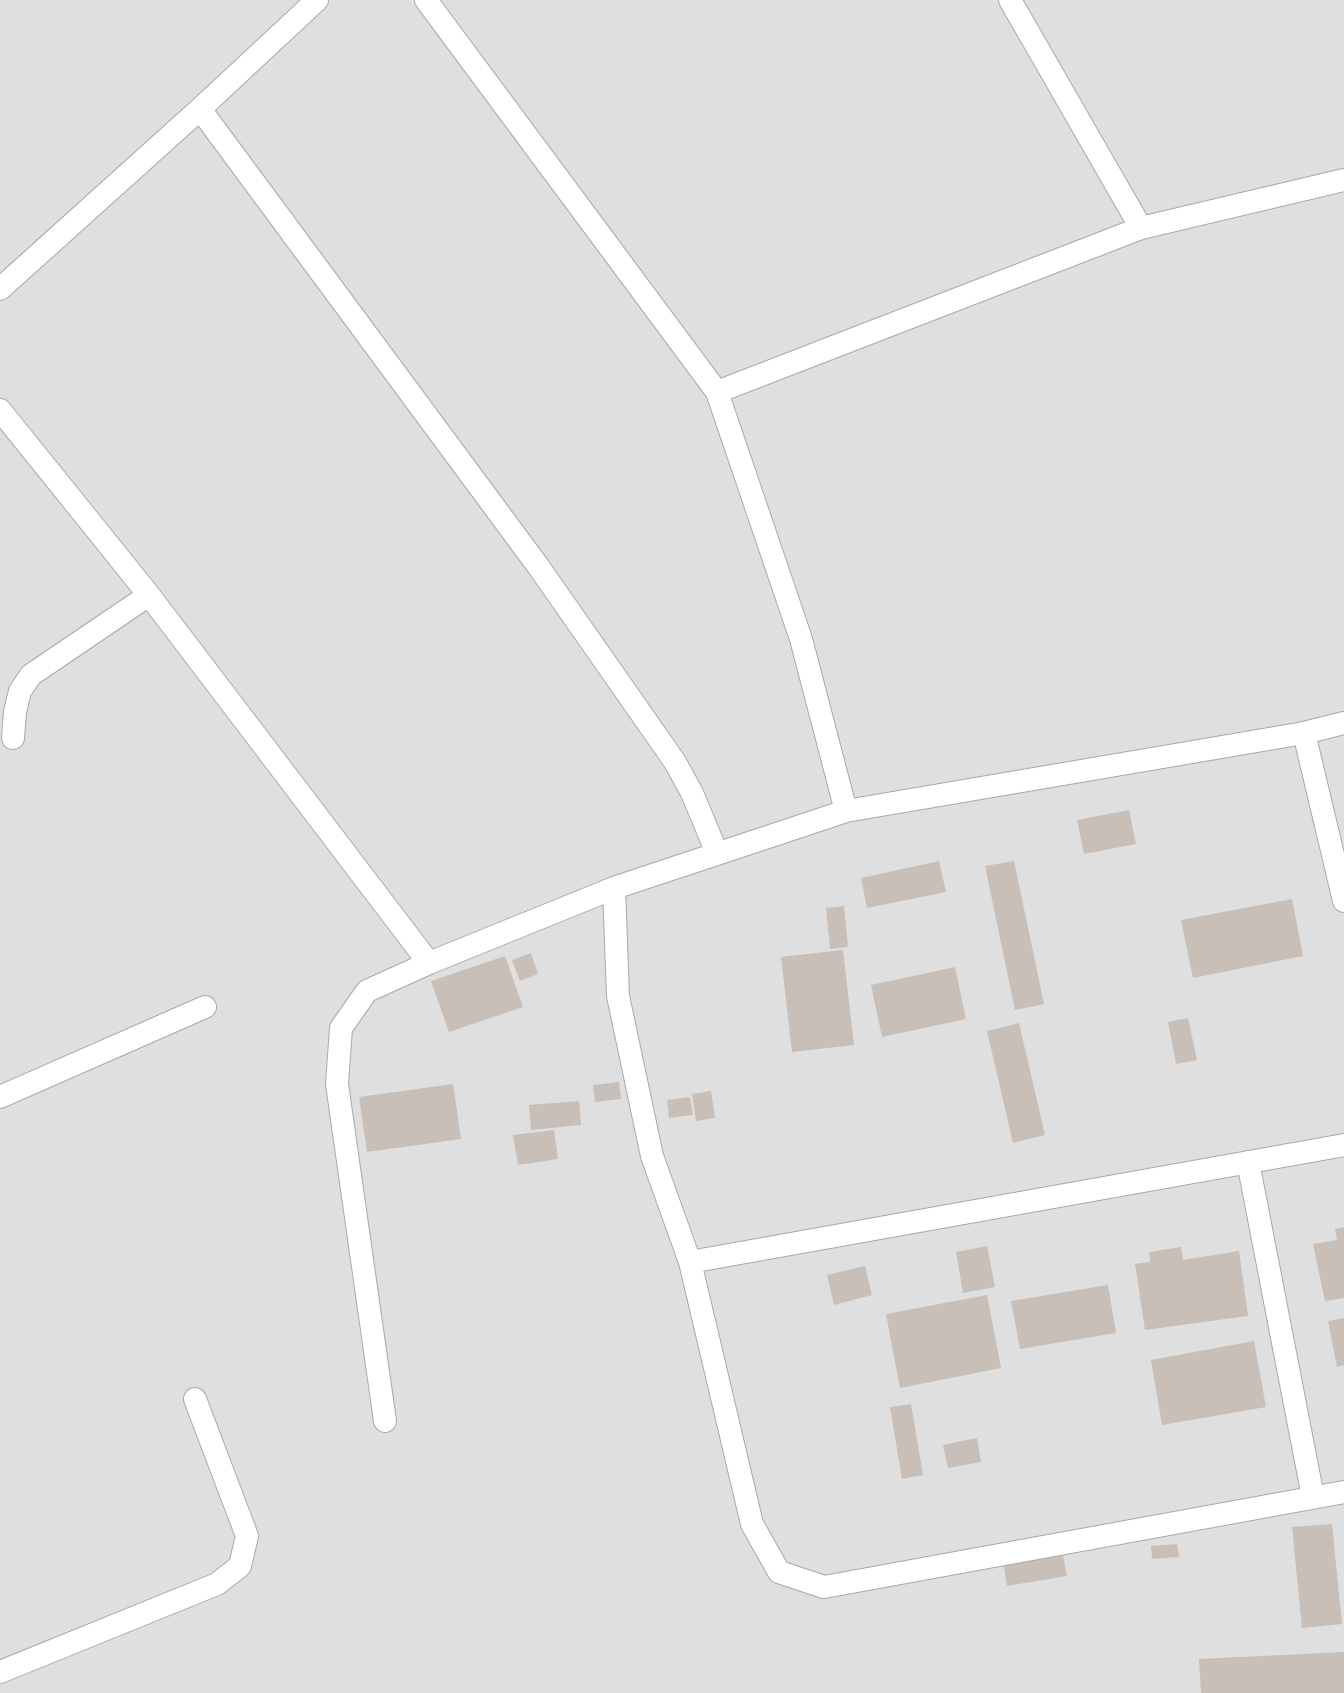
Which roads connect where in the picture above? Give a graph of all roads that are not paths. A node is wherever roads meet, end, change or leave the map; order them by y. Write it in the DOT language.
graph roads {
  1 [pos="317,0"];
  2 [pos="426,0"];
  3 [pos="1010,0"];
  4 [pos="200,109"];
  5 [pos="1344,180"];
  6 [pos="1141,228"];
  7 [pos="0,289"];
  8 [pos="717,392"];
  9 [pos="0,410"];
  10 [pos="149,595"];
  11 [pos="1344,723"];
  12 [pos="1304,733"];
  13 [pos="14,738"];
  14 [pos="846,811"];
  15 [pos="717,853"];
  16 [pos="614,888"];
  17 [pos="1344,901"];
  18 [pos="429,963"];
  19 [pos="205,1007"];
  20 [pos="0,1097"];
  21 [pos="1344,1145"];
  22 [pos="1248,1162"];
  23 [pos="690,1262"];
  24 [pos="195,1399"];
  25 [pos="385,1421"];
  26 [pos="1344,1492"];
  27 [pos="1313,1498"];
  28 [pos="0,1672"];
  1 -- 4 [label="street"];
  2 -- 8 [label="street"];
  3 -- 6 [label="street"];
  4 -- 7 [label="street"];
  4 -- 15 [label="street"];
  5 -- 6 [label="street"];
  6 -- 8 [label="street"];
  8 -- 14 [label="street"];
  9 -- 10 [label="street"];
  10 -- 13 [label="street"];
  10 -- 18 [label="street"];
  11 -- 12 [label="street"];
  12 -- 14 [label="street"];
  12 -- 17 [label="street"];
  14 -- 15 [label="street"];
  15 -- 16 [label="street"];
  16 -- 18 [label="street"];
  16 -- 23 [label="street"];
  18 -- 25 [label="street"];
  19 -- 20 [label="street"];
  21 -- 22 [label="street"];
  22 -- 23 [label="street"];
  22 -- 27 [label="street"];
  23 -- 27 [label="street"];
  24 -- 28 [label="street"];
  26 -- 27 [label="street"];
}
